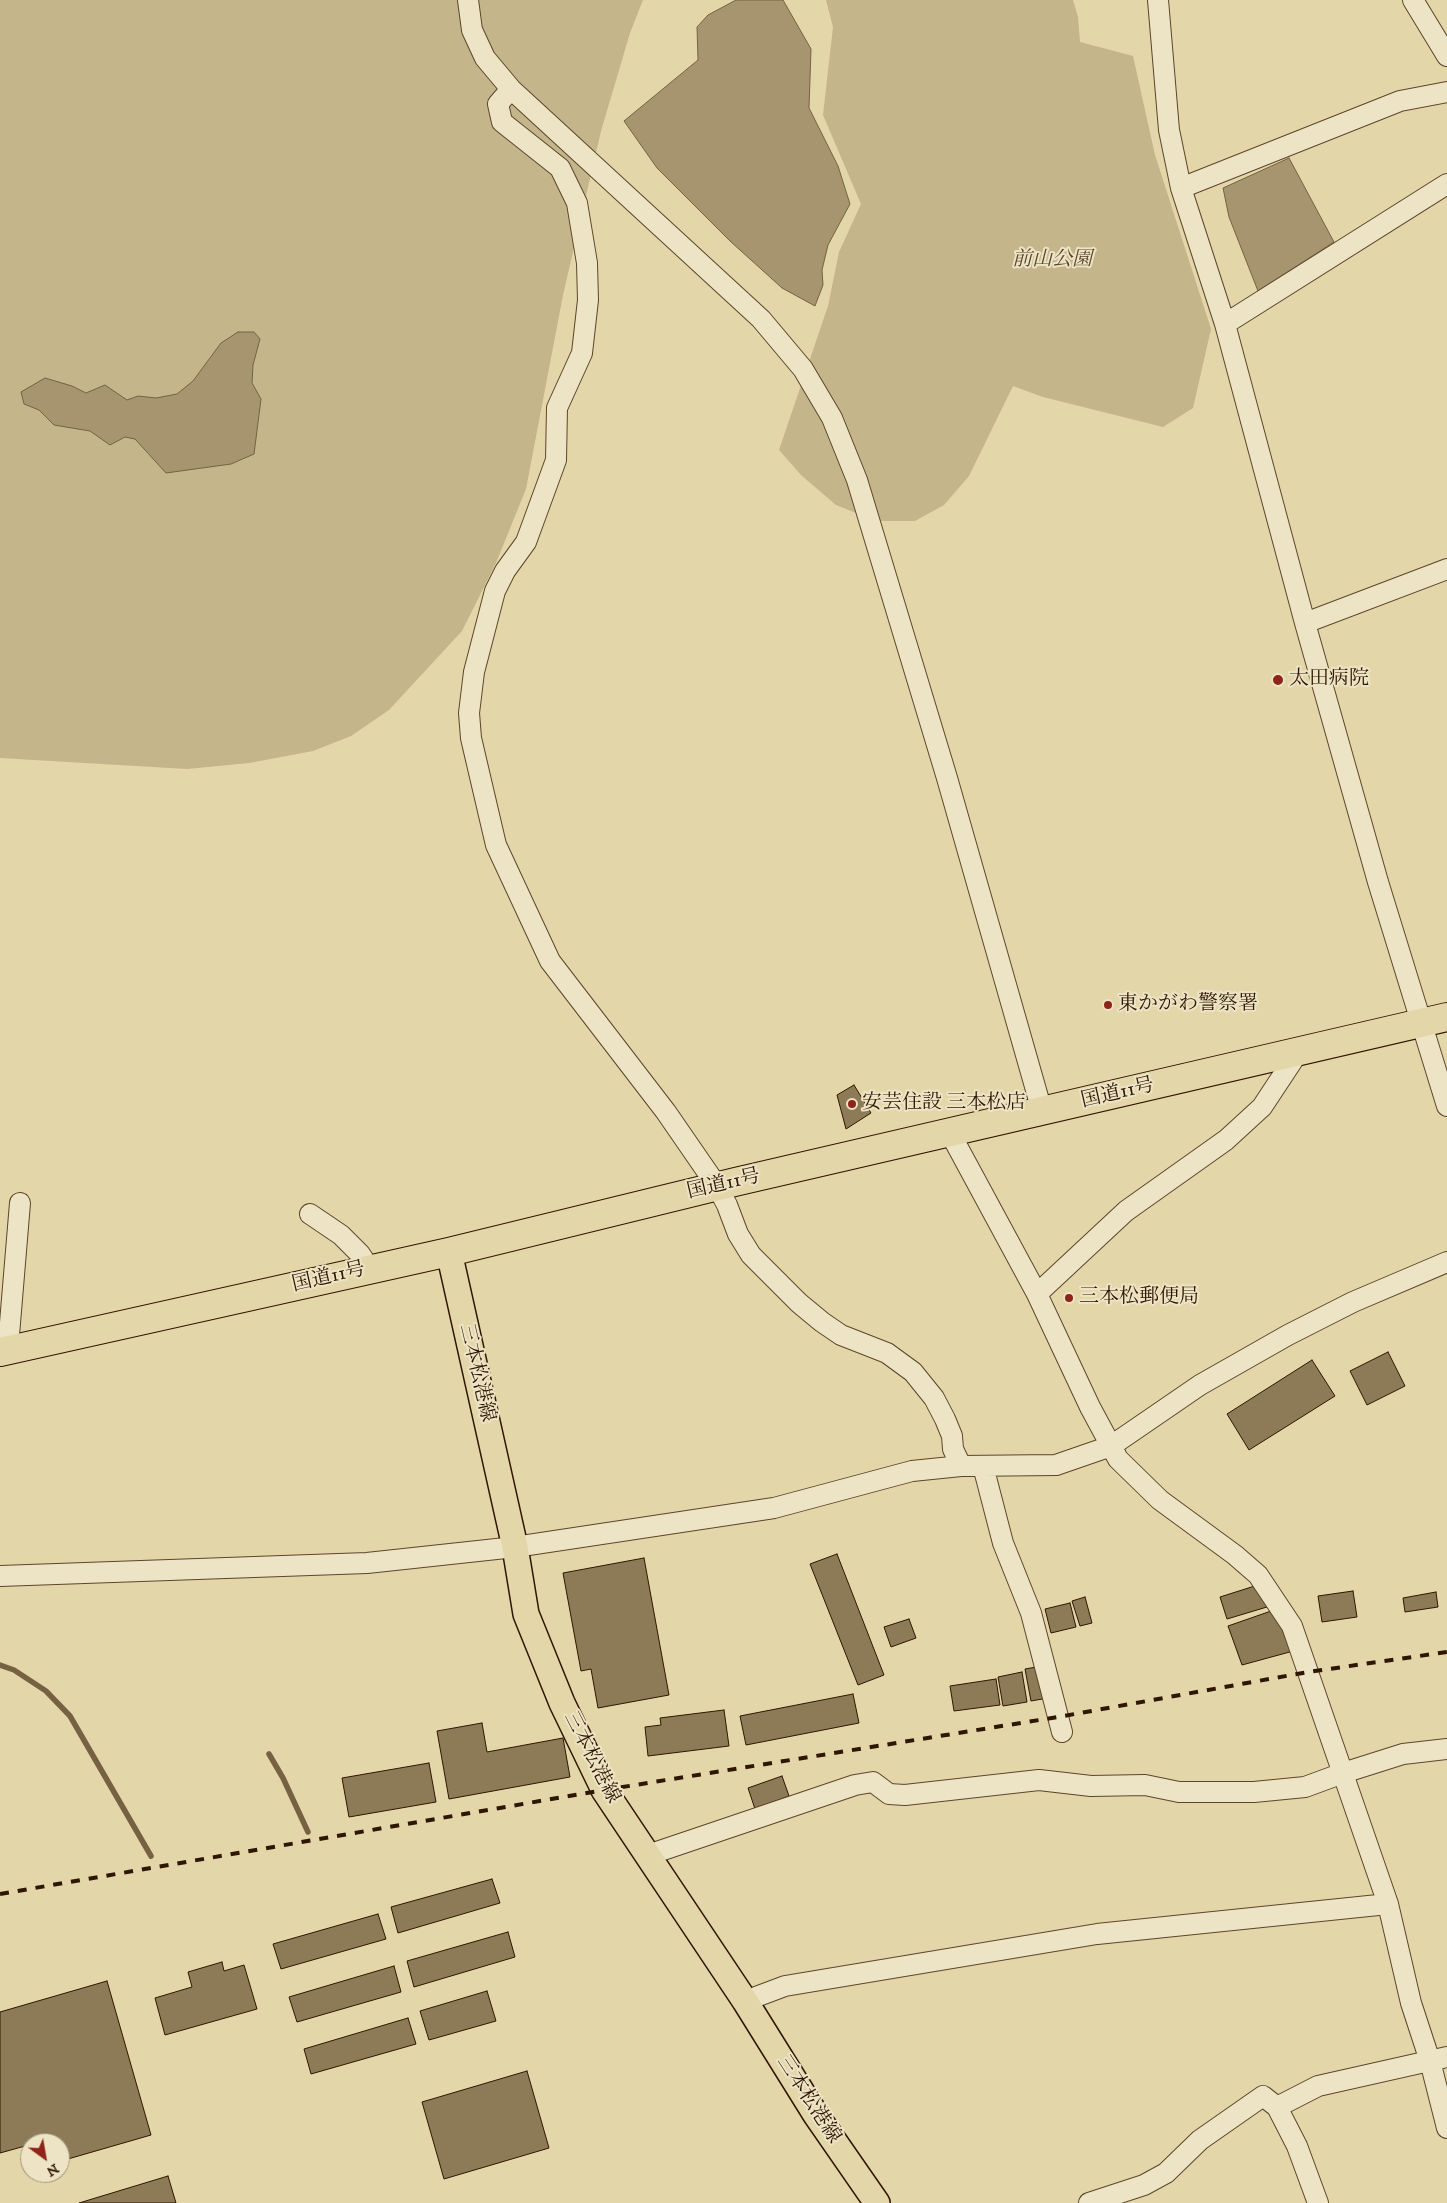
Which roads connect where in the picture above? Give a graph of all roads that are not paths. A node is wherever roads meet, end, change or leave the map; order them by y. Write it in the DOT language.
graph roads {
  1 [pos="468,0"];
  2 [pos="1158,0"];
  3 [pos="1413,0"];
  4 [pos="1447,56"];
  5 [pos="511,89"];
  6 [pos="1447,92"];
  7 [pos="1447,184"];
  8 [pos="1181,188"];
  9 [pos="1225,324"];
  10 [pos="1447,569"];
  11 [pos="1305,623"];
  12 [pos="1435,1020"];
  13 [pos="1299,1051"];
  14 [pos="1447,1106"];
  15 [pos="1042,1111"];
  16 [pos="950,1133"];
  17 [pos="717,1186"];
  18 [pos="20,1203"];
  19 [pos="310,1214"];
  20 [pos="449,1252"];
  21 [pos="1447,1262"];
  22 [pos="370,1269"];
  23 [pos="1037,1294"];
  24 [pos="5,1351"];
  25 [pos="1111,1446"];
  26 [pos="961,1466"];
  27 [pos="983,1466"];
  28 [pos="515,1547"];
  29 [pos="0,1576"];
  30 [pos="1062,1732"];
  31 [pos="1447,1749"];
  32 [pos="1343,1773"];
  33 [pos="648,1855"];
  34 [pos="1388,1904"];
  35 [pos="745,2001"];
  36 [pos="1439,2059"];
  37 [pos="1277,2107"];
  38 [pos="1447,2128"];
  39 [pos="877,2203"];
  40 [pos="1089,2203"];
  41 [pos="1318,2203"];
  1 -- 5 [label="street"];
  2 -- 8 [label="street"];
  3 -- 4 [label="street"];
  5 -- 15 [label="street"];
  5 -- 17 [label="street"];
  6 -- 8 [label="street"];
  7 -- 9 [label="street"];
  8 -- 9 [label="street"];
  9 -- 11 [label="street"];
  10 -- 11 [label="street"];
  11 -- 12 [label="street"];
  12 -- 13 [label="highway, 国道11号"];
  12 -- 14 [label="street"];
  13 -- 15 [label="highway, 国道11号"];
  13 -- 23 [label="street"];
  15 -- 16 [label="highway, 国道11号"];
  16 -- 17 [label="highway, 国道11号"];
  16 -- 23 [label="street"];
  17 -- 20 [label="highway, 国道11号"];
  17 -- 26 [label="street"];
  18 -- 24 [label="street"];
  19 -- 22 [label="street"];
  20 -- 22 [label="highway, 国道11号"];
  20 -- 28 [label="main road, 三本松港線"];
  21 -- 25 [label="street"];
  22 -- 24 [label="highway, 国道11号"];
  23 -- 25 [label="street"];
  25 -- 27 [label="street"];
  25 -- 32 [label="street"];
  26 -- 27 [label="street"];
  26 -- 28 [label="street"];
  27 -- 30 [label="street"];
  28 -- 29 [label="street"];
  28 -- 33 [label="main road, 三本松港線"];
  31 -- 32 [label="street"];
  32 -- 33 [label="street"];
  32 -- 34 [label="street"];
  33 -- 35 [label="main road, 三本松港線"];
  34 -- 35 [label="street"];
  34 -- 36 [label="street"];
  35 -- 39 [label="main road, 三本松港線"];
  36 -- 37 [label="street"];
  36 -- 38 [label="street"];
  37 -- 40 [label="street"];
  37 -- 41 [label="street"];
}
